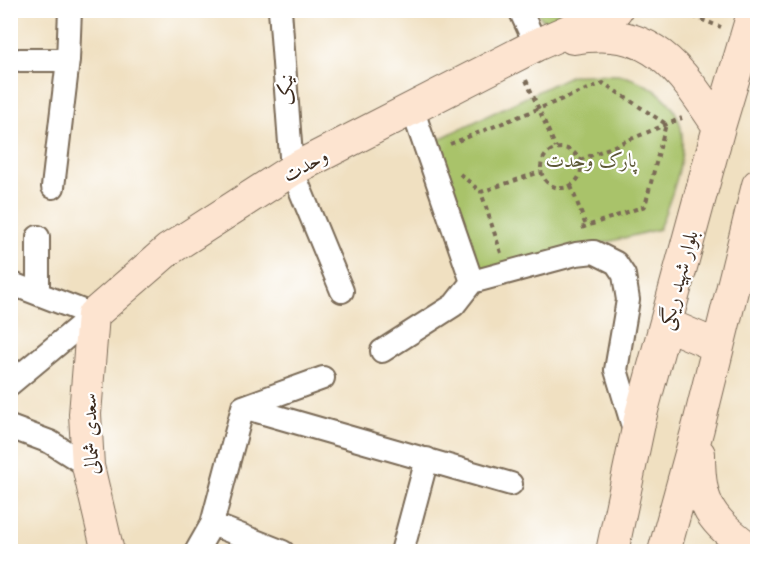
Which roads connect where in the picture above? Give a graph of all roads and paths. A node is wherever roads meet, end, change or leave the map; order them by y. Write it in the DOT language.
graph roads {
  1 [pos="70,10"];
  2 [pos="280,10"];
  3 [pos="520,10"];
  4 [pos="616,10"];
  5 [pos="676,10"];
  6 [pos="751,23"];
  7 [pos="526,50"];
  8 [pos="20,60"];
  9 [pos="68,60"];
  10 [pos="422,104"];
  11 [pos="538,109"];
  12 [pos="713,117"];
  13 [pos="666,124"];
  14 [pos="556,148"];
  15 [pos="580,160"];
  16 [pos="457,165"];
  17 [pos="292,170"];
  18 [pos="540,172"];
  19 [pos="758,185"];
  20 [pos="53,186"];
  21 [pos="571,186"];
  22 [pos="481,192"];
  23 [pos="586,226"];
  24 [pos="575,230"];
  25 [pos="38,237"];
  26 [pos="751,243"];
  27 [pos="512,251"];
  28 [pos="472,282"];
  29 [pos="10,283"];
  30 [pos="342,291"];
  31 [pos="38,292"];
  32 [pos="93,315"];
  33 [pos="666,324"];
  34 [pos="717,346"];
  35 [pos="382,351"];
  36 [pos="323,378"];
  37 [pos="10,384"];
  38 [pos="243,407"];
  39 [pos="10,427"];
  40 [pos="698,428"];
  41 [pos="637,437"];
  42 [pos="427,459"];
  43 [pos="88,466"];
  44 [pos="511,484"];
  45 [pos="212,524"];
  46 [pos="108,552"];
  47 [pos="196,552"];
  48 [pos="283,552"];
  49 [pos="402,552"];
  50 [pos="612,552"];
  51 [pos="664,552"];
  52 [pos="753,552"];
  1 -- 9 [label="street"];
  2 -- 17 [label="street, نیک"];
  3 -- 7 [label="street"];
  4 -- 7 [label="street, وحدت"];
  5 -- 6 [label="path"];
  6 -- 12 [label="street, بلوار شهید ریگی"];
  7 -- 10 [label="street, وحدت"];
  7 -- 11 [label="path"];
  7 -- 12 [label="street"];
  8 -- 9 [label="street"];
  9 -- 20 [label="street"];
  10 -- 11 [label="path"];
  10 -- 17 [label="street, وحدت"];
  10 -- 28 [label="street"];
  11 -- 13 [label="path"];
  11 -- 14 [label="path"];
  12 -- 13 [label="path"];
  12 -- 33 [label="street, بلوار شهید ریگی"];
  13 -- 15 [label="path"];
  13 -- 23 [label="path"];
  14 -- 15 [label="path"];
  14 -- 18 [label="path"];
  15 -- 21 [label="path"];
  16 -- 22 [label="path"];
  17 -- 30 [label="street, نیک"];
  17 -- 32 [label="street, وحدت"];
  18 -- 21 [label="path"];
  18 -- 22 [label="path"];
  19 -- 26 [label="street"];
  21 -- 23 [label="path"];
  22 -- 27 [label="path"];
  23 -- 24 [label="path"];
  25 -- 31 [label="street"];
  26 -- 34 [label="street"];
  28 -- 35 [label="street"];
  28 -- 41 [label="street"];
  29 -- 31 [label="street"];
  31 -- 32 [label="street"];
  32 -- 37 [label="street"];
  32 -- 43 [label="street, سعدی شمالی"];
  33 -- 34 [label="street"];
  33 -- 41 [label="street, بلوار شهید ریگی"];
  34 -- 40 [label="street"];
  36 -- 38 [label="street"];
  38 -- 42 [label="street"];
  38 -- 45 [label="street"];
  39 -- 43 [label="street"];
  40 -- 51 [label="street"];
  40 -- 52 [label="street"];
  41 -- 50 [label="street, بلوار شهید ریگی"];
  42 -- 44 [label="street"];
  42 -- 49 [label="street"];
  43 -- 46 [label="street, سعدی شمالی"];
  45 -- 47 [label="street"];
  45 -- 48 [label="street"];
}
